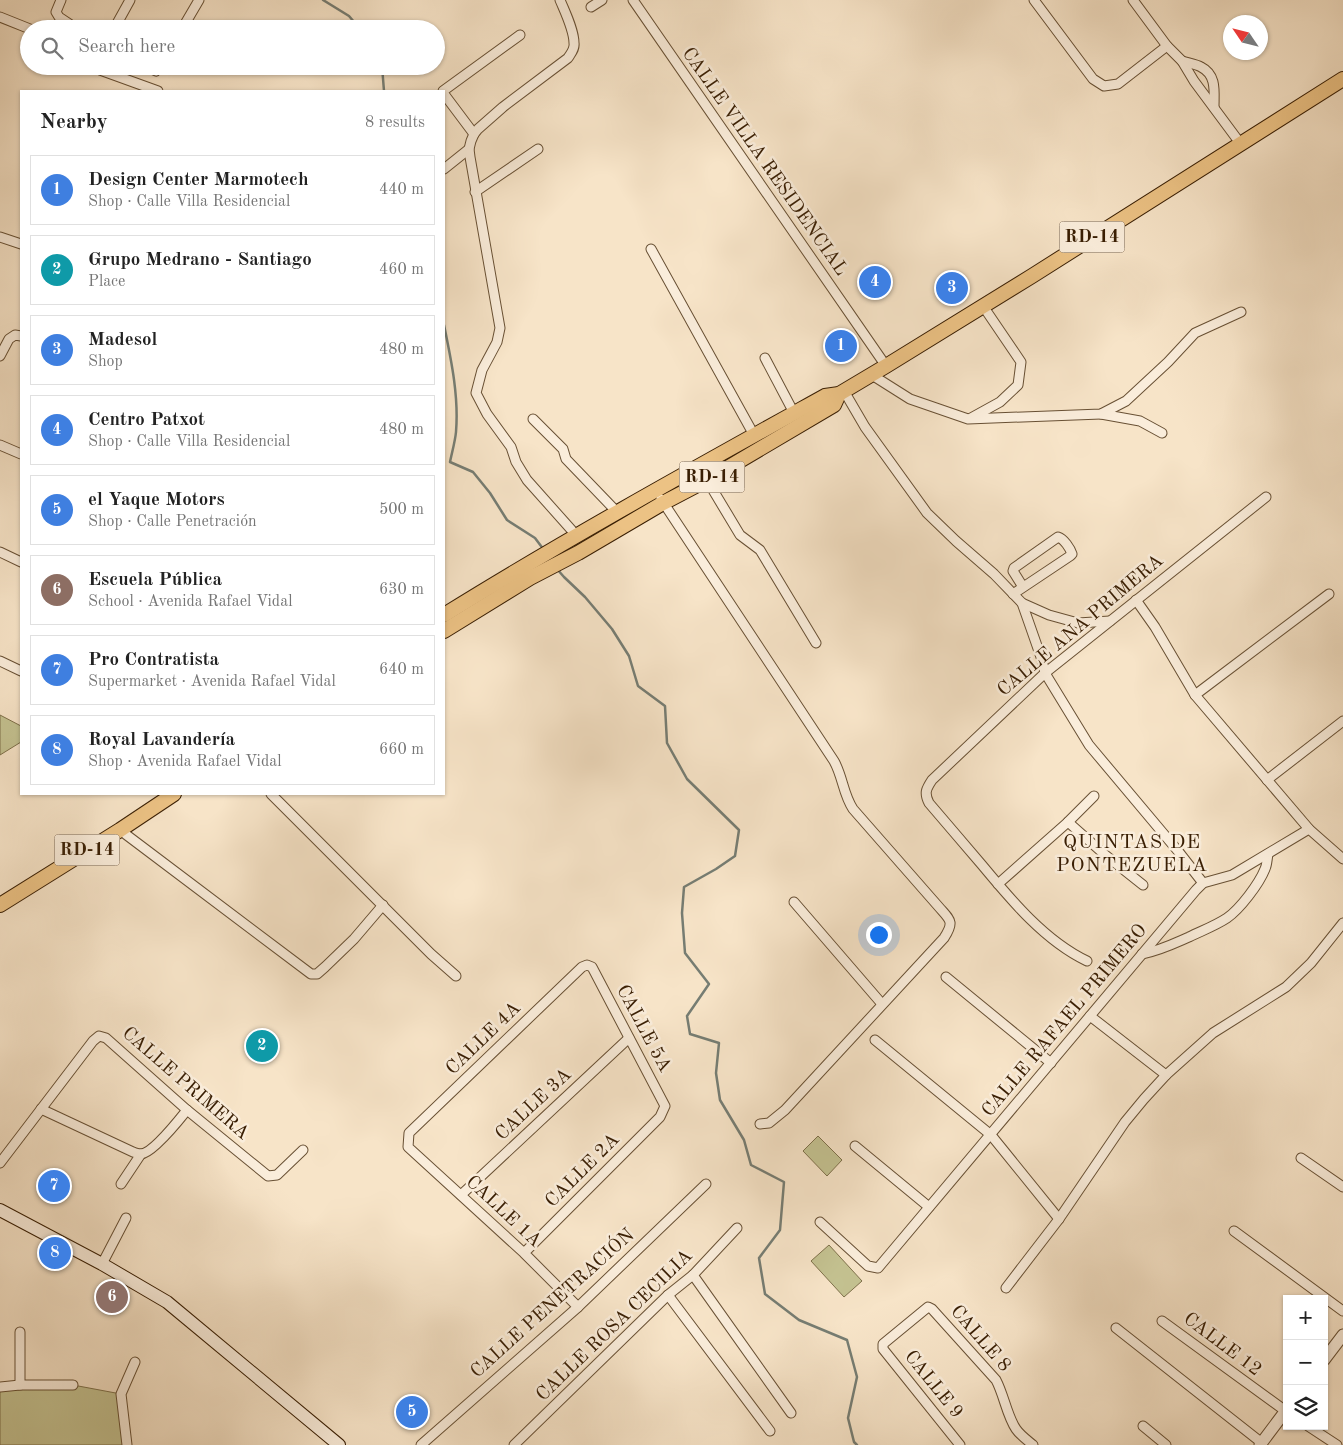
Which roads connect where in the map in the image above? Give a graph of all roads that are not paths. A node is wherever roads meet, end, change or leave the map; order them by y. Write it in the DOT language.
graph roads {
  1 [pos="61,0"];
  2 [pos="130,0"];
  3 [pos="199,0"];
  4 [pos="560,0"];
  5 [pos="602,0"];
  6 [pos="633,0"];
  7 [pos="1034,0"];
  8 [pos="1133,0"];
  9 [pos="591,7"];
  10 [pos="0,16"];
  11 [pos="61,20"];
  12 [pos="119,20"];
  13 [pos="187,20"];
  14 [pos="20,25"];
  15 [pos="520,35"];
  16 [pos="1167,46"];
  17 [pos="1182,61"];
  18 [pos="114,75"];
  19 [pos="156,75"];
  20 [pos="1343,78"];
  21 [pos="154,89"];
  22 [pos="445,91"];
  23 [pos="445,95"];
  24 [pos="1214,107"];
  25 [pos="474,134"];
  26 [pos="1240,143"];
  27 [pos="469,149"];
  28 [pos="538,149"];
  29 [pos="445,168"];
  30 [pos="475,192"];
  31 [pos="0,237"];
  32 [pos="20,244"];
  33 [pos="650,249"];
  34 [pos="983,306"];
  35 [pos="1241,312"];
  36 [pos="18,336"];
  37 [pos="0,356"];
  38 [pos="765,358"];
  39 [pos="886,366"];
  40 [pos="872,375"];
  41 [pos="841,393"];
  42 [pos="794,413"];
  43 [pos="1101,414"];
  44 [pos="533,419"];
  45 [pos="968,420"];
  46 [pos="1162,433"];
  47 [pos="754,435"];
  48 [pos="0,445"];
  49 [pos="20,454"];
  50 [pos="707,480"];
  51 [pos="655,490"];
  52 [pos="1266,497"];
  53 [pos="663,504"];
  54 [pos="617,512"];
  55 [pos="572,537"];
  56 [pos="0,552"];
  57 [pos="20,562"];
  58 [pos="526,573"];
  59 [pos="1023,587"];
  60 [pos="1013,594"];
  61 [pos="1329,594"];
  62 [pos="1136,600"];
  63 [pos="1022,603"];
  64 [pos="445,615"];
  65 [pos="1110,621"];
  66 [pos="445,630"];
  67 [pos="816,643"];
  68 [pos="0,660"];
  69 [pos="20,670"];
  70 [pos="1045,673"];
  71 [pos="1195,695"];
  72 [pos="1343,721"];
  73 [pos="1267,780"];
  74 [pos="172,795"];
  75 [pos="272,795"];
  76 [pos="1094,796"];
  77 [pos="1068,822"];
  78 [pos="1309,829"];
  79 [pos="120,830"];
  80 [pos="1268,854"];
  81 [pos="1343,859"];
  82 [pos="1203,883"];
  83 [pos="998,884"];
  84 [pos="1143,885"];
  85 [pos="794,902"];
  86 [pos="0,905"];
  87 [pos="383,905"];
  88 [pos="1343,923"];
  89 [pos="1142,954"];
  90 [pos="1086,961"];
  91 [pos="587,965"];
  92 [pos="456,976"];
  93 [pos="946,977"];
  94 [pos="882,1004"];
  95 [pos="1090,1016"];
  96 [pos="630,1038"];
  97 [pos="875,1040"];
  98 [pos="1051,1063"];
  99 [pos="1166,1076"];
  100 [pos="41,1109"];
  101 [pos="187,1110"];
  102 [pos="663,1112"];
  103 [pos="760,1124"];
  104 [pos="991,1135"];
  105 [pos="408,1141"];
  106 [pos="855,1146"];
  107 [pos="302,1150"];
  108 [pos="141,1154"];
  109 [pos="1301,1158"];
  110 [pos="0,1163"];
  111 [pos="122,1184"];
  112 [pos="706,1184"];
  113 [pos="1343,1187"];
  114 [pos="461,1195"];
  115 [pos="930,1207"];
  116 [pos="0,1210"];
  117 [pos="126,1218"];
  118 [pos="1059,1218"];
  119 [pos="820,1222"];
  120 [pos="737,1228"];
  121 [pos="1234,1232"];
  122 [pos="524,1253"];
  123 [pos="102,1264"];
  124 [pos="694,1275"];
  125 [pos="1006,1288"];
  126 [pos="668,1295"];
  127 [pos="578,1307"];
  128 [pos="1343,1311"];
  129 [pos="1162,1321"];
  130 [pos="1116,1328"];
  131 [pos="20,1332"];
  132 [pos="1343,1335"];
  133 [pos="883,1344"];
  134 [pos="1328,1355"];
  135 [pos="135,1362"];
  136 [pos="20,1385"];
  137 [pos="73,1385"];
  138 [pos="0,1387"];
  139 [pos="1283,1409"];
  140 [pos="791,1413"];
  141 [pos="1283,1415"];
  142 [pos="1142,1426"];
  143 [pos="1314,1430"];
  144 [pos="770,1431"];
  145 [pos="1261,1444"];
  146 [pos="127,1445"];
  147 [pos="339,1445"];
  148 [pos="421,1445"];
  149 [pos="514,1445"];
  150 [pos="960,1445"];
  151 [pos="1033,1445"];
  152 [pos="1166,1445"];
  153 [pos="1337,1445"];
  1 -- 11 [label="street"];
  2 -- 12 [label="street"];
  3 -- 13 [label="street"];
  4 -- 25 [label="street"];
  5 -- 9 [label="street"];
  6 -- 39 [label="street, CALLE VILLA RESIDENCIAL"];
  7 -- 16 [label="street"];
  8 -- 16 [label="street"];
  10 -- 14 [label="street"];
  15 -- 22 [label="street"];
  16 -- 17 [label="street"];
  17 -- 24 [label="street"];
  17 -- 24 [label="street"];
  18 -- 21 [label="street"];
  19 -- 21 [label="street"];
  20 -- 26 [label="main road, RD-14"];
  23 -- 25 [label="street"];
  24 -- 26 [label="street"];
  25 -- 27 [label="street"];
  26 -- 34 [label="main road, RD-14"];
  27 -- 29 [label="street"];
  27 -- 30 [label="street"];
  28 -- 30 [label="street"];
  30 -- 55 [label="street"];
  31 -- 32 [label="street"];
  33 -- 47 [label="street"];
  34 -- 39 [label="main road, RD-14"];
  34 -- 45 [label="street"];
  35 -- 43 [label="street"];
  36 -- 37 [label="street"];
  38 -- 42 [label="street"];
  39 -- 40 [label="main road, RD-14"];
  40 -- 41 [label="main road, RD-14"];
  40 -- 45 [label="street"];
  41 -- 42 [label="main road, RD-14"];
  41 -- 50 [label="main road, RD-14"];
  41 -- 60 [label="street"];
  42 -- 47 [label="main road, RD-14"];
  43 -- 45 [label="street"];
  43 -- 46 [label="street"];
  44 -- 54 [label="street"];
  47 -- 51 [label="main road, RD-14"];
  48 -- 49 [label="street"];
  50 -- 53 [label="main road, RD-14"];
  50 -- 67 [label="street"];
  51 -- 53 [label="street"];
  51 -- 54 [label="main road, RD-14"];
  52 -- 62 [label="street, CALLE ANA PRIMERA"];
  53 -- 58 [label="main road, RD-14"];
  53 -- 94 [label="street"];
  54 -- 55 [label="main road, RD-14"];
  55 -- 58 [label="main road, RD-14"];
  56 -- 57 [label="street"];
  58 -- 64 [label="main road, RD-14"];
  58 -- 66 [label="main road, RD-14"];
  59 -- 59 [label="street"];
  59 -- 60 [label="street"];
  60 -- 63 [label="street"];
  61 -- 71 [label="street"];
  62 -- 65 [label="street, CALLE ANA PRIMERA"];
  62 -- 71 [label="street"];
  63 -- 65 [label="street"];
  63 -- 70 [label="street"];
  65 -- 70 [label="street, CALLE ANA PRIMERA"];
  68 -- 69 [label="street"];
  70 -- 82 [label="street"];
  70 -- 83 [label="street, CALLE ANA PRIMERA"];
  71 -- 73 [label="street"];
  72 -- 73 [label="street"];
  73 -- 78 [label="street"];
  74 -- 79 [label="main road, RD-14"];
  75 -- 87 [label="street"];
  76 -- 77 [label="street"];
  77 -- 83 [label="street"];
  77 -- 84 [label="street"];
  78 -- 80 [label="street"];
  78 -- 81 [label="street"];
  79 -- 86 [label="main road, RD-14"];
  79 -- 87 [label="street"];
  80 -- 82 [label="street"];
  80 -- 89 [label="street"];
  82 -- 89 [label="street, CALLE RAFAEL PRIMERO"];
  83 -- 90 [label="street"];
  85 -- 94 [label="street"];
  87 -- 92 [label="street"];
  88 -- 99 [label="street"];
  89 -- 95 [label="street, CALLE RAFAEL PRIMERO"];
  91 -- 96 [label="street, CALLE 5A"];
  91 -- 105 [label="street, CALLE 4A"];
  93 -- 98 [label="street"];
  94 -- 103 [label="street"];
  95 -- 98 [label="street, CALLE RAFAEL PRIMERO"];
  95 -- 99 [label="street"];
  96 -- 102 [label="street, CALLE 5A"];
  96 -- 114 [label="street, CALLE 3A"];
  97 -- 104 [label="street"];
  98 -- 104 [label="street, CALLE RAFAEL PRIMERO"];
  99 -- 118 [label="street"];
  100 -- 101 [label="street, CALLE PRIMERA"];
  100 -- 108 [label="street"];
  100 -- 110 [label="street, CALLE PRIMERA"];
  101 -- 107 [label="street, CALLE PRIMERA"];
  101 -- 108 [label="street"];
  102 -- 122 [label="street, CALLE 2A"];
  104 -- 115 [label="street, CALLE RAFAEL PRIMERO"];
  104 -- 118 [label="street"];
  105 -- 114 [label="street, CALLE 1A"];
  106 -- 115 [label="street"];
  108 -- 111 [label="street"];
  109 -- 113 [label="street"];
  112 -- 127 [label="street, CALLE PENETRACIÓN"];
  114 -- 122 [label="street, CALLE 1A"];
  115 -- 119 [label="street, CALLE RAFAEL PRIMERO"];
  116 -- 123 [label="main road"];
  117 -- 123 [label="street"];
  118 -- 125 [label="street"];
  120 -- 124 [label="street, CALLE ROSA CECILIA"];
  121 -- 128 [label="street"];
  122 -- 127 [label="street, CALLE 1A"];
  123 -- 147 [label="main road"];
  124 -- 126 [label="street, CALLE ROSA CECILIA"];
  124 -- 140 [label="street"];
  126 -- 144 [label="street"];
  126 -- 149 [label="street, CALLE ROSA CECILIA"];
  127 -- 148 [label="street, CALLE PENETRACIÓN"];
  129 -- 139 [label="street, CALLE 12"];
  130 -- 145 [label="street"];
  131 -- 136 [label="street"];
  132 -- 134 [label="street"];
  133 -- 150 [label="street, CALLE 9"];
  133 -- 151 [label="street, CALLE 8"];
  135 -- 146 [label="street"];
  136 -- 137 [label="street"];
  136 -- 138 [label="street"];
  141 -- 145 [label="street"];
  142 -- 152 [label="street"];
  143 -- 153 [label="street"];
}
